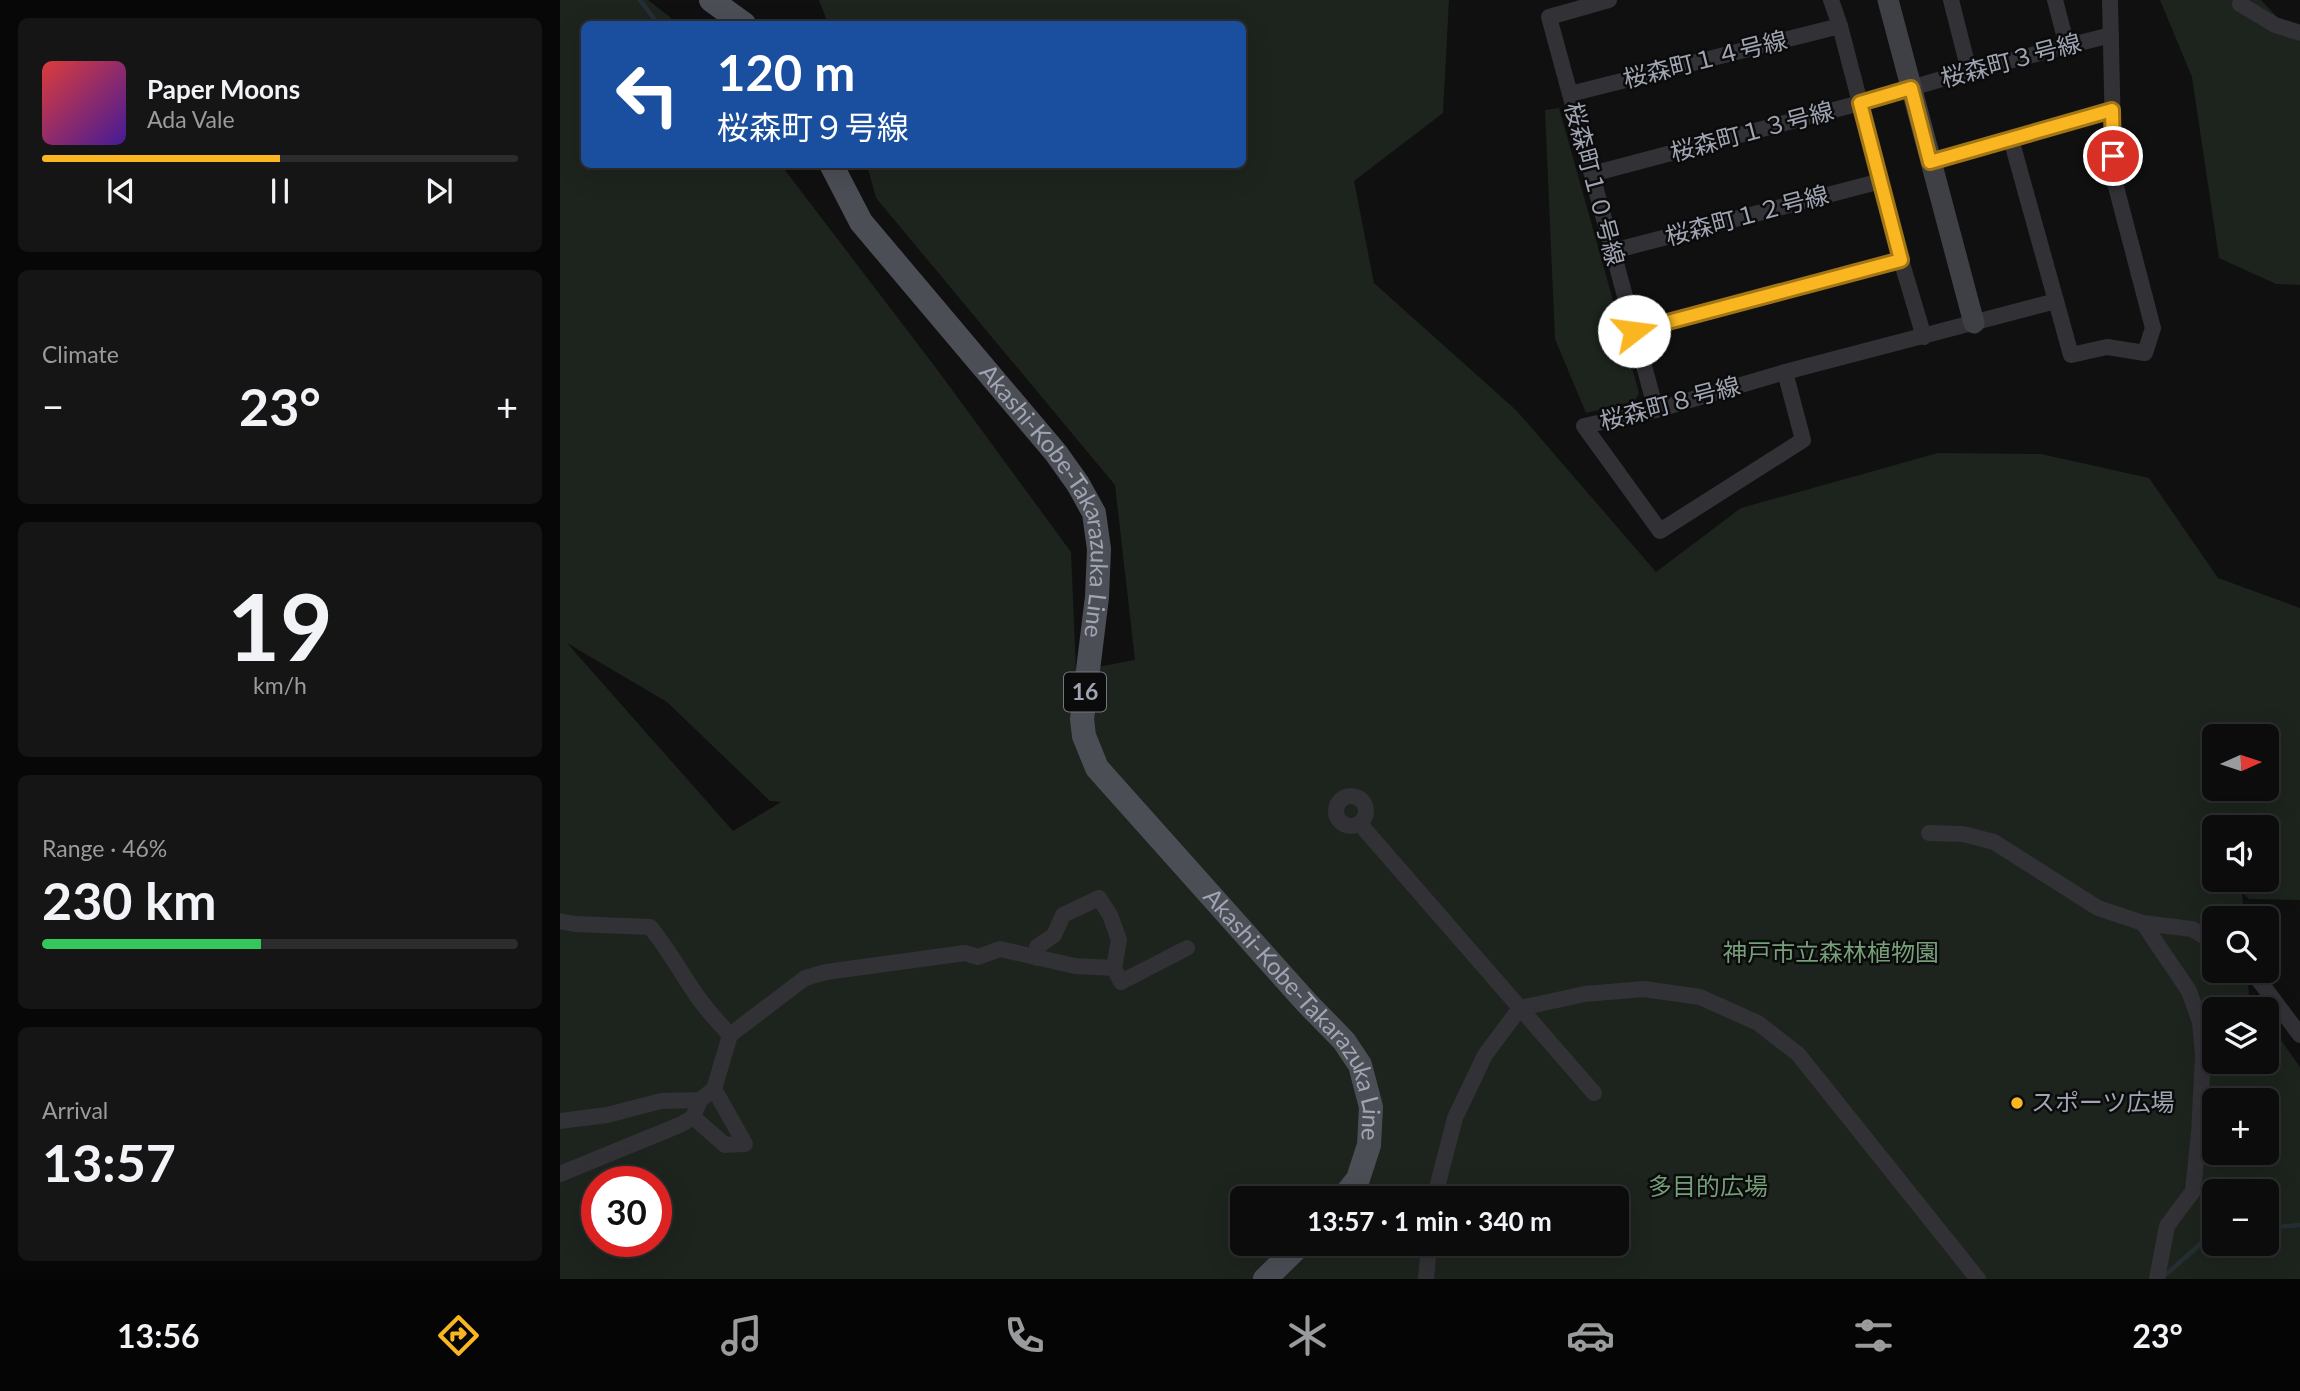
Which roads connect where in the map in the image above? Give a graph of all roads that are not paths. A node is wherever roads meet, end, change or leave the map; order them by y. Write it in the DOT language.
graph roads {
  1 [pos="712,0"];
  2 [pos="1547,0"];
  3 [pos="1609,0"];
  4 [pos="1831,0"];
  5 [pos="1888,0"];
  6 [pos="1951,0"];
  7 [pos="2055,0"];
  8 [pos="2110,0"];
  9 [pos="2240,4"];
  10 [pos="1549,17"];
  11 [pos="740,21"];
  12 [pos="1840,26"];
  13 [pos="2300,33"];
  14 [pos="2111,35"];
  15 [pos="2067,46"];
  16 [pos="1969,71"];
  17 [pos="1911,88"];
  18 [pos="1570,94"];
  19 [pos="1860,103"];
  20 [pos="2112,110"];
  21 [pos="2011,139"];
  22 [pos="1930,162"];
  23 [pos="833,168"];
  24 [pos="1592,174"];
  25 [pos="1881,181"];
  26 [pos="1613,251"];
  27 [pos="1901,260"];
  28 [pos="2056,301"];
  29 [pos="1974,323"];
  30 [pos="1634,331"];
  31 [pos="1924,337"];
  32 [pos="1785,372"];
  33 [pos="1656,410"];
  34 [pos="1360,824"];
  35 [pos="1929,833"];
  36 [pos="560,921"];
  37 [pos="2143,923"];
  38 [pos="2202,935"];
  39 [pos="1187,948"];
  40 [pos="1038,958"];
  41 [pos="1114,968"];
  42 [pos="2261,983"];
  43 [pos="1520,1008"];
  44 [pos="730,1035"];
  45 [pos="2300,1035"];
  46 [pos="714,1088"];
  47 [pos="1594,1093"];
  48 [pos="700,1100"];
  49 [pos="693,1117"];
  50 [pos="560,1121"];
  51 [pos="560,1174"];
  52 [pos="1352,1186"];
  53 [pos="1437,1186"];
  54 [pos="1289,1256"];
  55 [pos="1428,1256"];
  56 [pos="1268,1278"];
  57 [pos="1426,1279"];
  58 [pos="1978,1279"];
  59 [pos="2157,1279"];
  1 -- 11 [label="main road"];
  2 -- 10 [label="street, 桜森町１０号線"];
  3 -- 10 [label="street"];
  4 -- 12 [label="street"];
  5 -- 17 [label="street"];
  6 -- 16 [label="street"];
  7 -- 15 [label="street"];
  8 -- 14 [label="street"];
  9 -- 13 [label="street"];
  10 -- 18 [label="street, 桜森町１０号線"];
  12 -- 18 [label="street, 桜森町１４号線"];
  12 -- 19 [label="street"];
  14 -- 15 [label="street, 桜森町３号線"];
  14 -- 20 [label="street"];
  15 -- 16 [label="street, 桜森町３号線"];
  16 -- 17 [label="street, 桜森町３号線"];
  17 -- 19 [label="street, 桜森町１３号線"];
  17 -- 22 [label="street"];
  18 -- 24 [label="street, 桜森町１０号線"];
  19 -- 24 [label="street, 桜森町１３号線"];
  19 -- 25 [label="street"];
  20 -- 21 [label="street"];
  20 -- 28 [label="street"];
  21 -- 22 [label="street"];
  21 -- 28 [label="street"];
  22 -- 29 [label="street"];
  23 -- 52 [label="main road, Akashi-Kobe-Takarazuka Line / 16"];
  24 -- 26 [label="street, 桜森町１０号線"];
  25 -- 26 [label="street, 桜森町１２号線"];
  25 -- 27 [label="street"];
  26 -- 30 [label="street, 桜森町１０号線"];
  27 -- 30 [label="street"];
  27 -- 31 [label="street"];
  28 -- 29 [label="street, 桜森町８号線"];
  29 -- 31 [label="street, 桜森町８号線"];
  30 -- 33 [label="street, 桜森町１０号線"];
  31 -- 32 [label="street, 桜森町８号線"];
  32 -- 33 [label="street, 桜森町８号線"];
  32 -- 33 [label="street, 桜森町８号線"];
  34 -- 43 [label="street"];
  35 -- 37 [label="street"];
  36 -- 44 [label="street"];
  37 -- 38 [label="street"];
  37 -- 59 [label="street"];
  39 -- 41 [label="street"];
  40 -- 41 [label="street"];
  40 -- 41 [label="street"];
  40 -- 44 [label="street"];
  42 -- 45 [label="street"];
  43 -- 47 [label="street"];
  43 -- 53 [label="street"];
  43 -- 58 [label="street"];
  44 -- 46 [label="street"];
  46 -- 48 [label="street"];
  46 -- 49 [label="street"];
  48 -- 49 [label="street"];
  48 -- 50 [label="street"];
  49 -- 51 [label="street"];
  54 -- 56 [label="main road"];
  55 -- 57 [label="street"];
}
